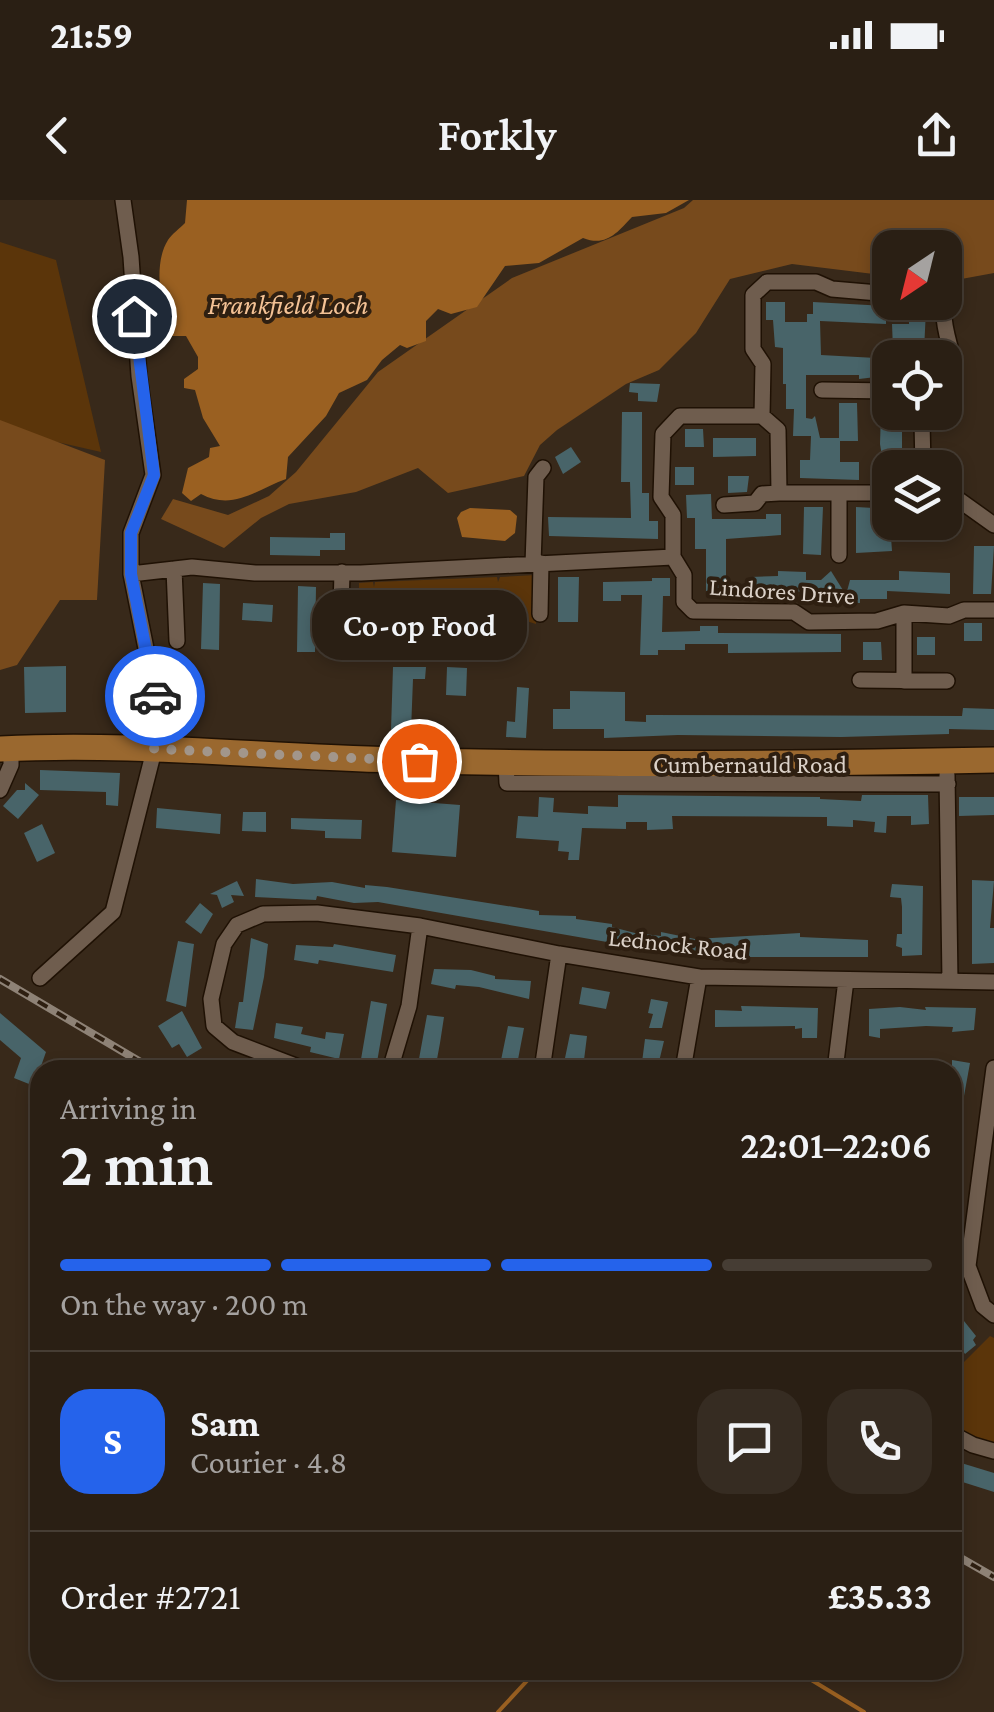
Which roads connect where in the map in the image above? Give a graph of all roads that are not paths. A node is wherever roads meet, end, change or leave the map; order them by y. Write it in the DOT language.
graph roads {
  1 [pos="123,200"];
  2 [pos="872,292"];
  3 [pos="822,390"];
  4 [pos="872,391"];
  5 [pos="762,416"];
  6 [pos="542,468"];
  7 [pos="779,493"];
  8 [pos="872,493"];
  9 [pos="839,494"];
  10 [pos="962,502"];
  11 [pos="724,504"];
  12 [pos="994,526"];
  13 [pos="839,555"];
  14 [pos="673,556"];
  15 [pos="537,563"];
  16 [pos="174,569"];
  17 [pos="342,572"];
  18 [pos="131,574"];
  19 [pos="994,610"];
  20 [pos="540,614"];
  21 [pos="904,614"];
  22 [pos="177,641"];
  23 [pos="340,645"];
  24 [pos="860,680"];
  25 [pos="904,681"];
  26 [pos="947,681"];
  27 [pos="6,748"];
  28 [pos="154,749"];
  29 [pos="994,760"];
  30 [pos="947,772"];
  31 [pos="0,790"];
  32 [pos="420,926"];
  33 [pos="559,954"];
  34 [pos="698,976"];
  35 [pos="40,978"];
  36 [pos="846,980"];
  37 [pos="950,981"];
  38 [pos="994,982"];
  39 [pos="280,1060"];
  40 [pos="393,1060"];
  41 [pos="543,1060"];
  42 [pos="685,1060"];
  43 [pos="837,1060"];
  44 [pos="994,1068"];
  45 [pos="994,1316"];
  46 [pos="962,1439"];
  47 [pos="994,1452"];
  1 -- 18 [label="street"];
  2 -- 5 [label="street"];
  3 -- 4 [label="street"];
  5 -- 7 [label="street"];
  5 -- 14 [label="street, Lindores Drive"];
  6 -- 15 [label="street"];
  7 -- 9 [label="street"];
  7 -- 11 [label="street"];
  8 -- 9 [label="street"];
  9 -- 13 [label="street"];
  10 -- 12 [label="street"];
  14 -- 15 [label="street"];
  14 -- 21 [label="street, Lindores Drive"];
  15 -- 17 [label="street"];
  15 -- 20 [label="street"];
  16 -- 17 [label="street"];
  16 -- 18 [label="street"];
  16 -- 22 [label="street"];
  17 -- 23 [label="street"];
  18 -- 28 [label="street"];
  19 -- 21 [label="street, Lindores Drive"];
  21 -- 25 [label="street"];
  24 -- 25 [label="street"];
  25 -- 26 [label="street"];
  27 -- 28 [label="main road, Cumbernauld Road"];
  27 -- 31 [label="street"];
  28 -- 30 [label="main road, Cumbernauld Road"];
  28 -- 35 [label="street"];
  29 -- 30 [label="main road, Cumbernauld Road"];
  30 -- 37 [label="street"];
  32 -- 33 [label="street, Lednock Road"];
  32 -- 39 [label="street, Lednock Road"];
  32 -- 40 [label="street"];
  33 -- 34 [label="street, Lednock Road"];
  33 -- 41 [label="street"];
  34 -- 36 [label="street, Lednock Road"];
  34 -- 42 [label="street"];
  36 -- 37 [label="street, Lednock Road"];
  36 -- 43 [label="street"];
  37 -- 38 [label="street, Lednock Road"];
  44 -- 45 [label="street"];
  46 -- 47 [label="street"];
}
